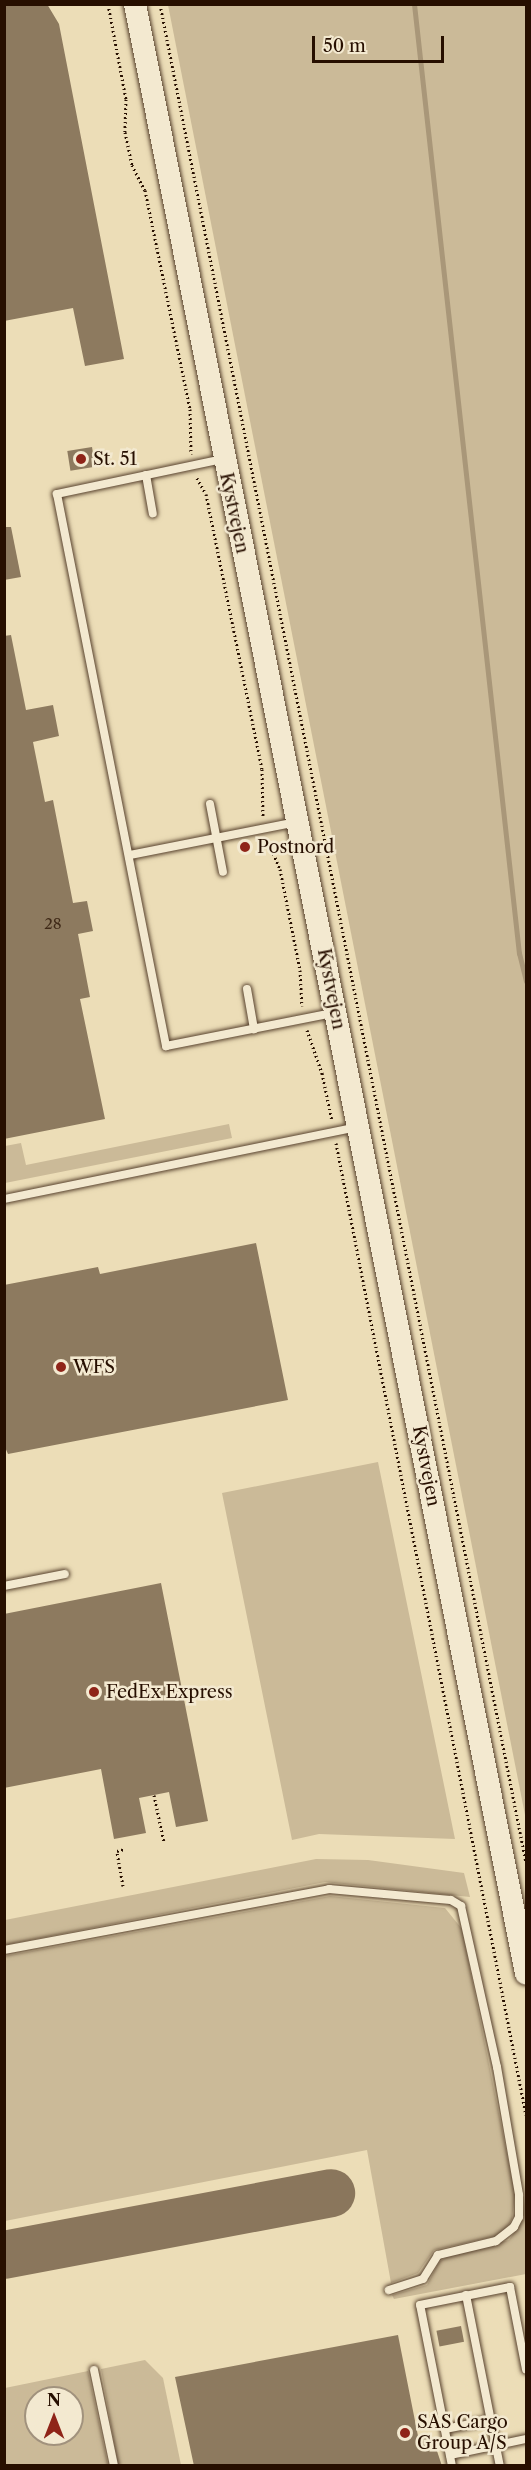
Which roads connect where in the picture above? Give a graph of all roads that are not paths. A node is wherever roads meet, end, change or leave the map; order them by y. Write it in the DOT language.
graph roads {
  1 [pos="135,4"];
  2 [pos="223,459"];
  3 [pos="146,475"];
  4 [pos="153,513"];
  5 [pos="210,804"];
  6 [pos="297,822"];
  7 [pos="216,836"];
  8 [pos="130,855"];
  9 [pos="223,872"];
  10 [pos="247,989"];
  11 [pos="336,1013"];
  12 [pos="254,1029"];
  13 [pos="359,1126"];
  14 [pos="4,1199"];
  15 [pos="65,1574"];
  16 [pos="4,1586"];
  17 [pos="4,1950"];
  18 [pos="526,1974"];
  19 [pos="389,2290"];
  20 [pos="466,2295"];
  21 [pos="526,2368"];
  22 [pos="94,2370"];
  23 [pos="491,2420"];
  24 [pos="445,2429"];
  25 [pos="526,2439"];
  26 [pos="496,2446"];
  27 [pos="450,2455"];
  28 [pos="114,2466"];
  29 [pos="452,2466"];
  30 [pos="500,2466"];
  1 -- 2 [label="street, Kystvejen"];
  2 -- 3 [label="lane"];
  2 -- 6 [label="street, Kystvejen"];
  3 -- 4 [label="lane"];
  3 -- 8 [label="lane"];
  5 -- 7 [label="lane"];
  6 -- 7 [label="lane"];
  6 -- 11 [label="street, Kystvejen"];
  7 -- 8 [label="lane"];
  7 -- 9 [label="lane"];
  8 -- 12 [label="lane"];
  10 -- 12 [label="lane"];
  11 -- 12 [label="lane"];
  11 -- 13 [label="street, Kystvejen"];
  13 -- 14 [label="lane"];
  13 -- 18 [label="street, Kystvejen"];
  15 -- 16 [label="lane"];
  17 -- 19 [label="lane"];
  20 -- 21 [label="lane"];
  20 -- 23 [label="lane"];
  20 -- 24 [label="lane"];
  22 -- 28 [label="lane"];
  23 -- 24 [label="lane"];
  23 -- 26 [label="lane"];
  24 -- 27 [label="lane"];
  25 -- 26 [label="lane"];
  26 -- 27 [label="lane"];
  26 -- 30 [label="lane"];
  27 -- 29 [label="lane"];
}
